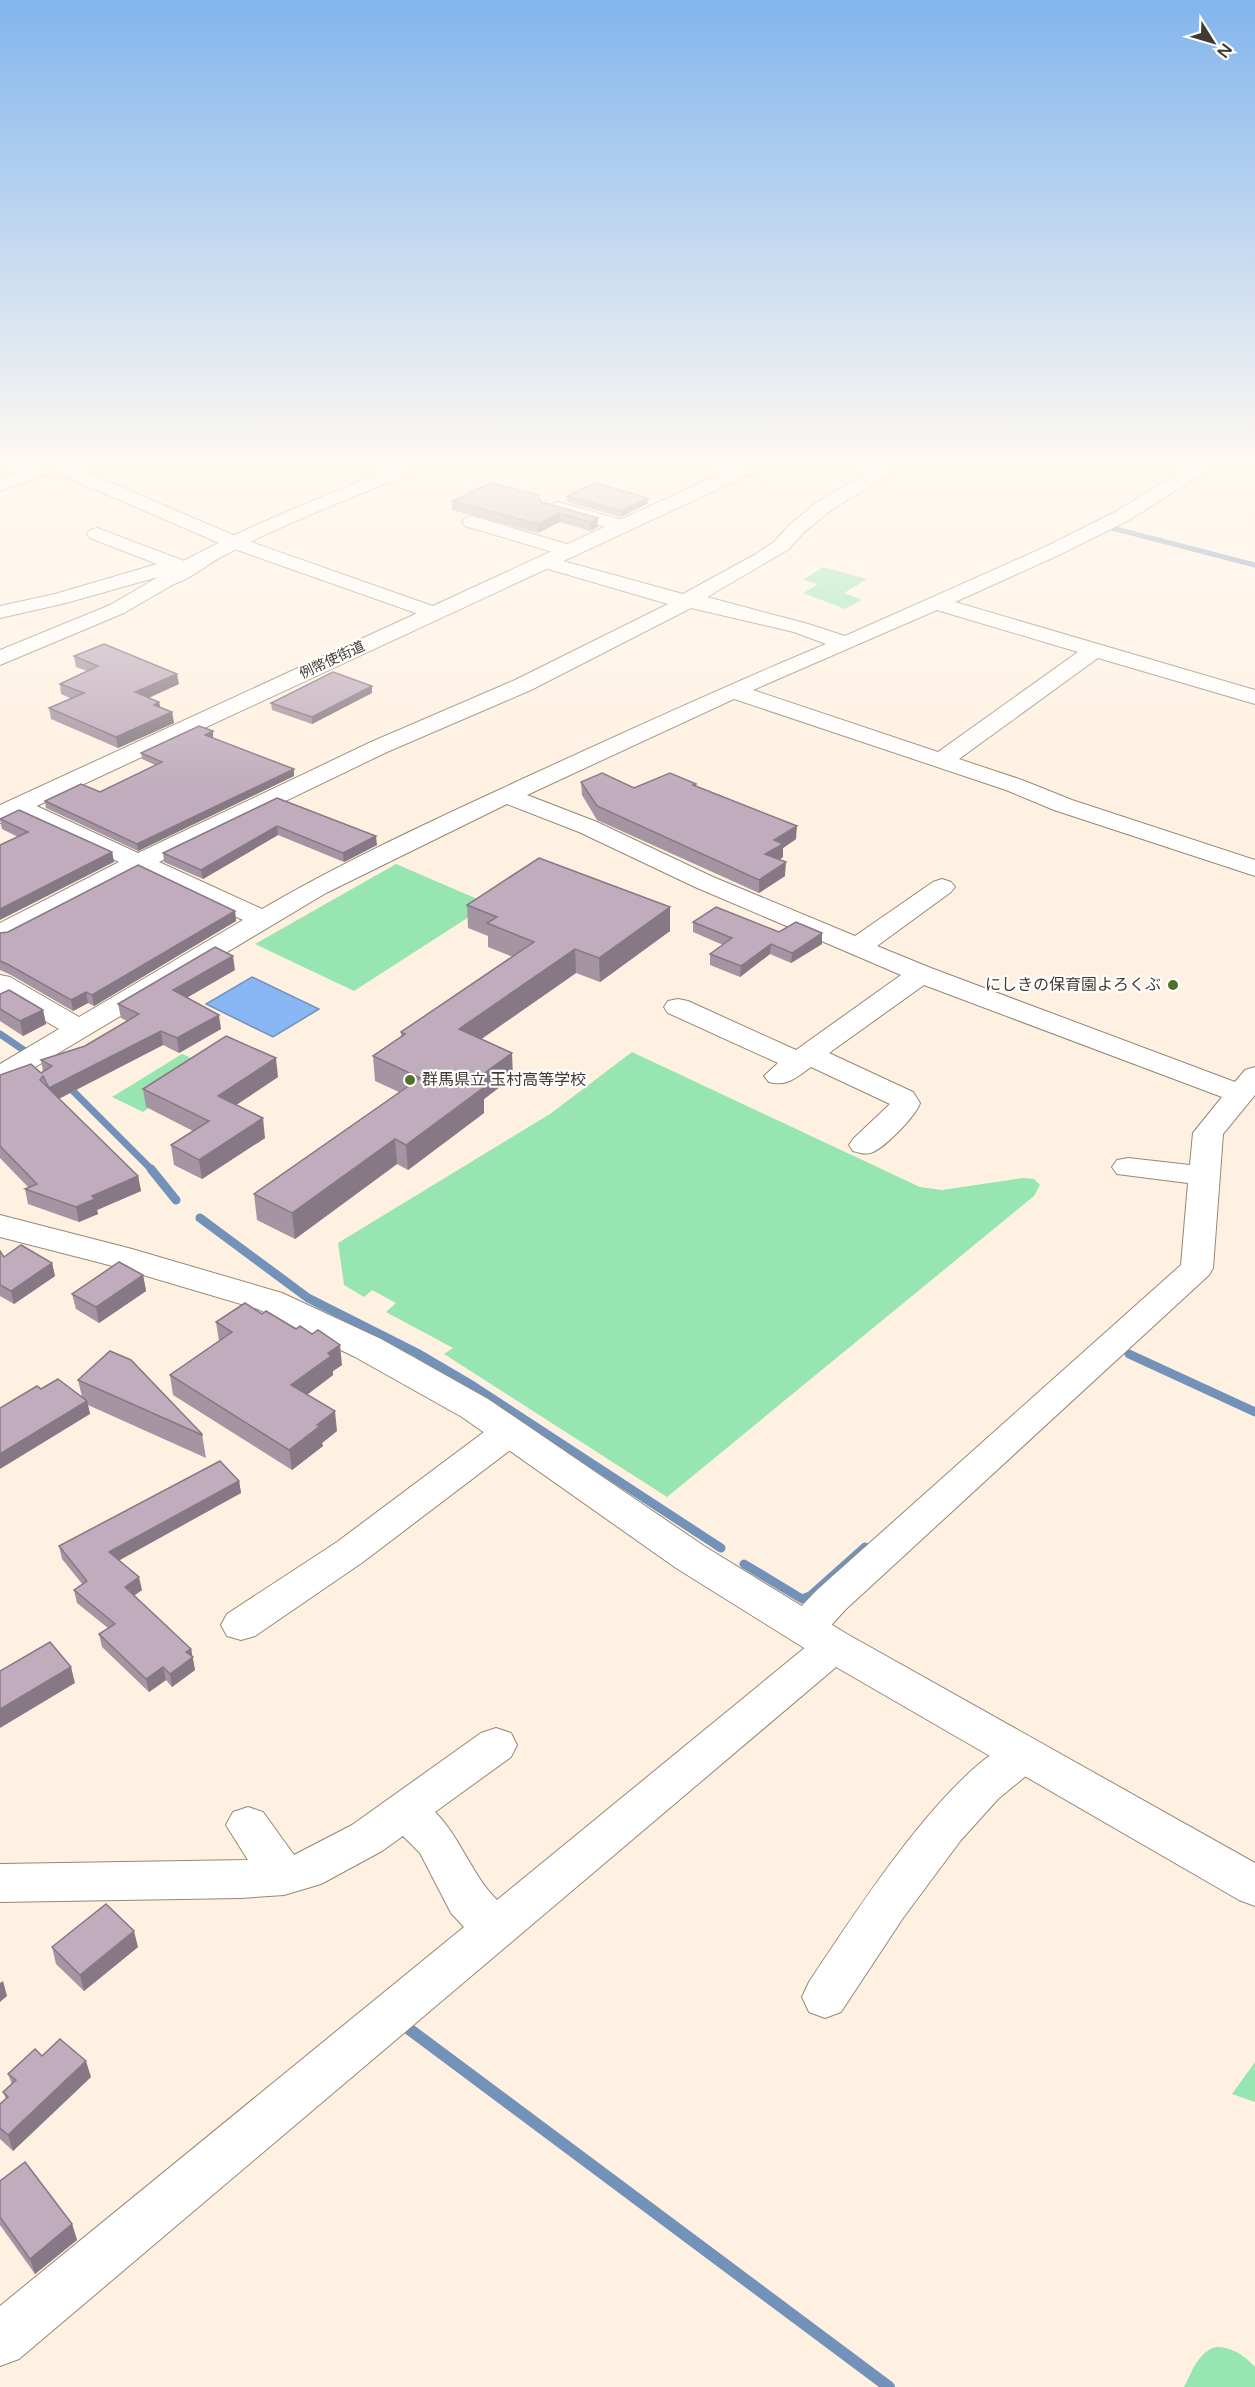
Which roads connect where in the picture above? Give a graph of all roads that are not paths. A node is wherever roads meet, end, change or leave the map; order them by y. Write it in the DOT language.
graph roads {
  1 [pos="170,572"];
  2 [pos="174,572"];
  3 [pos="318,572"];
  4 [pos="522,572"];
  5 [pos="583,572"];
  6 [pos="735,572"];
  7 [pos="1002,572"];
  8 [pos="0,592"];
  9 [pos="688,601"];
  10 [pos="936,603"];
  11 [pos="37,604"];
  12 [pos="0,612"];
  13 [pos="434,613"];
  14 [pos="846,643"];
  15 [pos="1095,650"];
  16 [pos="0,658"];
  17 [pos="733,691"];
  18 [pos="1255,697"];
  19 [pos="940,761"];
  20 [pos="505,795"];
  21 [pos="9,811"];
  22 [pos="139,862"];
  23 [pos="1255,868"];
  24 [pos="942,887"];
  25 [pos="264,920"];
  26 [pos="0,934"];
  27 [pos="858,947"];
  28 [pos="921,974"];
  29 [pos="0,983"];
  30 [pos="678,1007"];
  31 [pos="80,1029"];
  32 [pos="796,1065"];
  33 [pos="0,1076"];
  34 [pos="1247,1085"];
  35 [pos="864,1144"];
  36 [pos="1128,1167"];
  37 [pos="1206,1176"];
  38 [pos="0,1226"];
  39 [pos="509,1432"];
  40 [pos="241,1625"];
  41 [pos="819,1636"];
  42 [pos="496,1745"];
  43 [pos="1023,1754"];
  44 [pos="405,1811"];
  45 [pos="248,1825"];
  46 [pos="284,1876"];
  47 [pos="0,1883"];
  48 [pos="1255,1886"];
  49 [pos="495,1929"];
  50 [pos="825,1997"];
  51 [pos="0,2340"];
  1 -- 11 [label="street"];
  2 -- 16 [label="street"];
  3 -- 13 [label="street"];
  4 -- 13 [label="street, 例幣使街道"];
  5 -- 9 [label="street"];
  6 -- 9 [label="street"];
  7 -- 10 [label="street"];
  8 -- 11 [label="street"];
  9 -- 14 [label="street"];
  9 -- 22 [label="street"];
  10 -- 14 [label="street"];
  10 -- 15 [label="street"];
  11 -- 12 [label="street"];
  13 -- 21 [label="street, 例幣使街道"];
  14 -- 17 [label="street"];
  15 -- 18 [label="street"];
  15 -- 19 [label="street"];
  17 -- 19 [label="street"];
  17 -- 20 [label="street"];
  19 -- 23 [label="street"];
  20 -- 25 [label="street"];
  20 -- 27 [label="street"];
  21 -- 22 [label="street"];
  22 -- 25 [label="street"];
  22 -- 26 [label="street"];
  24 -- 27 [label="street"];
  25 -- 31 [label="street"];
  27 -- 28 [label="street"];
  28 -- 32 [label="street"];
  28 -- 34 [label="street"];
  29 -- 31 [label="street"];
  30 -- 32 [label="street"];
  31 -- 33 [label="street"];
  32 -- 35 [label="street"];
  34 -- 37 [label="street"];
  36 -- 37 [label="street"];
  37 -- 41 [label="street"];
  38 -- 39 [label="street"];
  39 -- 40 [label="street"];
  39 -- 41 [label="street"];
  41 -- 43 [label="street"];
  41 -- 49 [label="street"];
  42 -- 44 [label="street"];
  43 -- 48 [label="street"];
  43 -- 50 [label="street"];
  44 -- 46 [label="street"];
  44 -- 49 [label="street"];
  45 -- 46 [label="street"];
  46 -- 47 [label="street"];
  49 -- 51 [label="street"];
}
